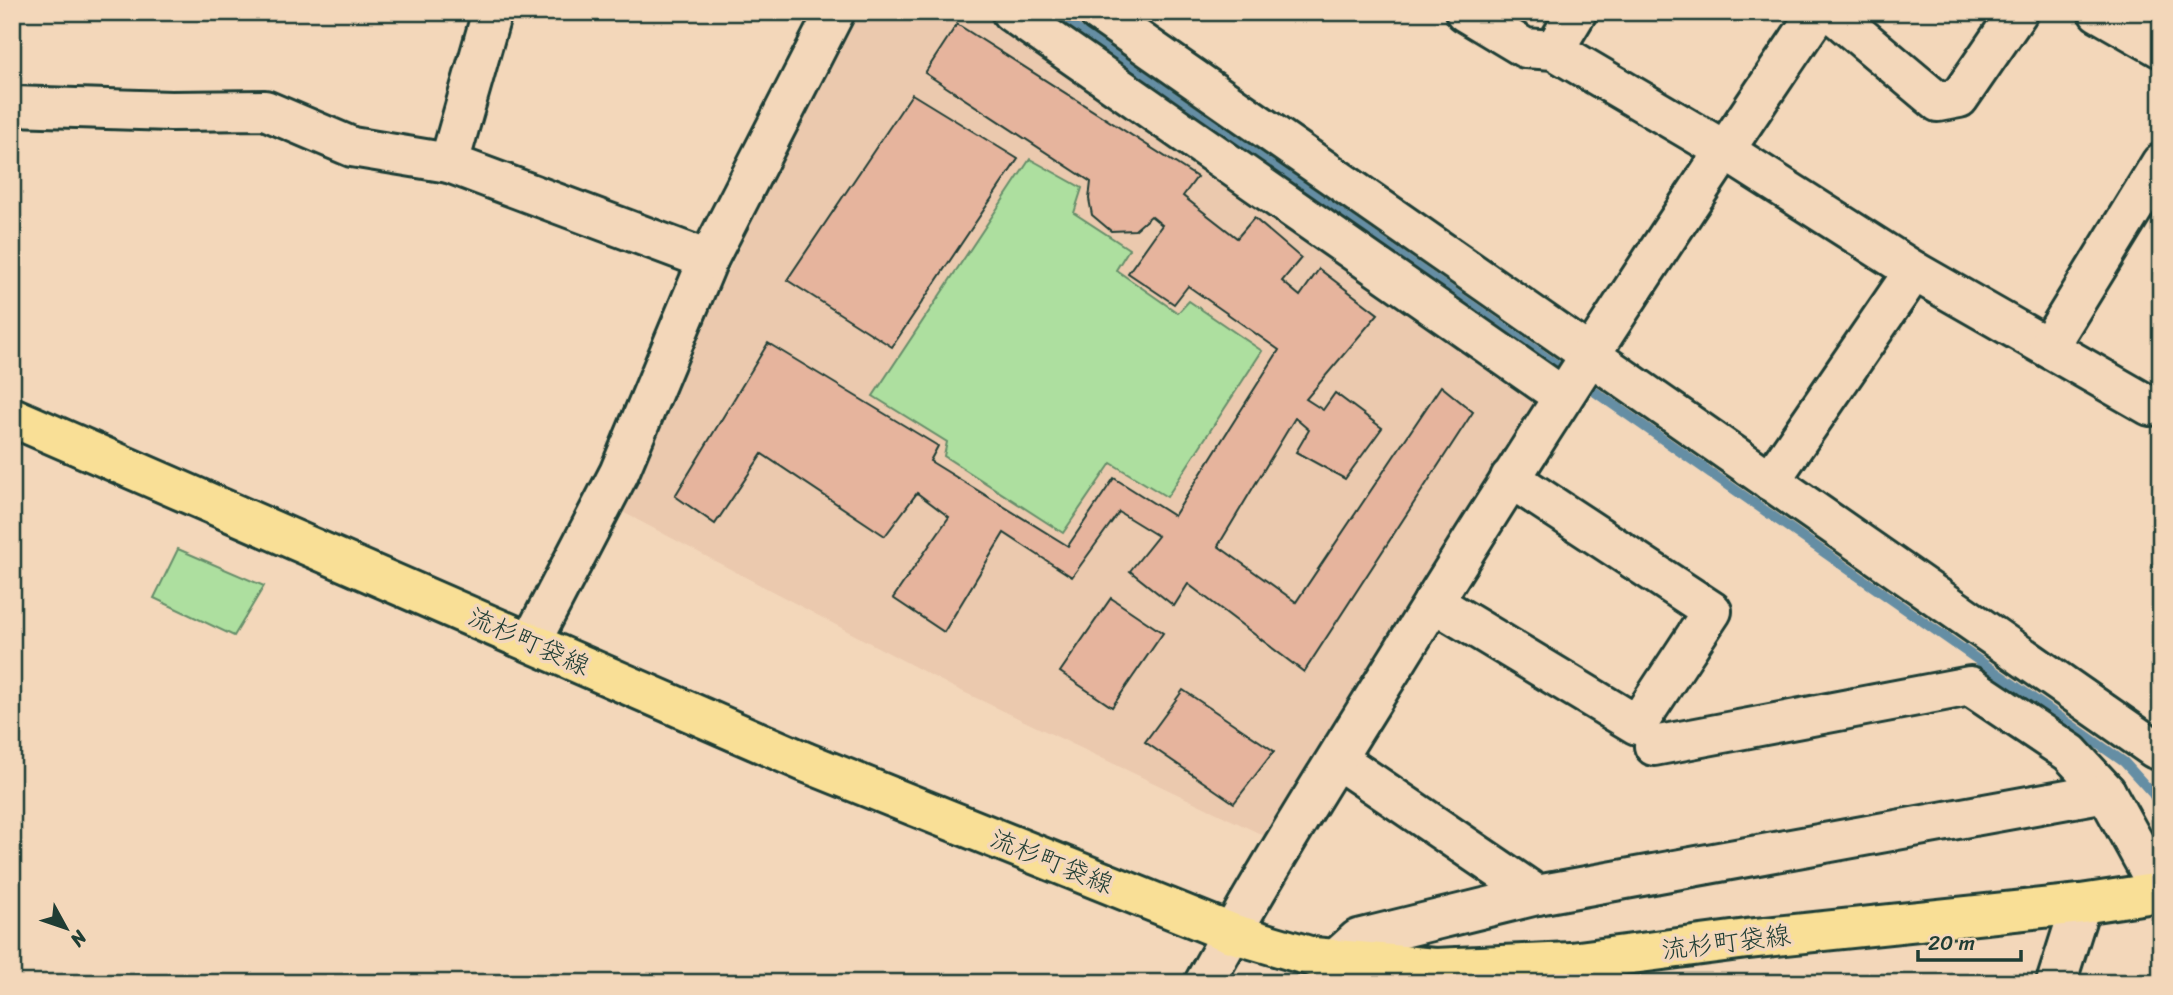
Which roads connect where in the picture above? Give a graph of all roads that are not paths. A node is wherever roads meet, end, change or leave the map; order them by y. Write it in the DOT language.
graph roads {
  1 [pos="492,12"];
  2 [pos="835,12"];
  3 [pos="1011,12"];
  4 [pos="1098,12"];
  5 [pos="1465,12"];
  6 [pos="1577,12"];
  7 [pos="1818,12"];
  8 [pos="1831,12"];
  9 [pos="2018,12"];
  10 [pos="2118,17"];
  11 [pos="2161,48"];
  12 [pos="1554,51"];
  13 [pos="12,106"];
  14 [pos="1724,150"];
  15 [pos="449,163"];
  16 [pos="2161,163"];
  17 [pos="708,260"];
  18 [pos="1914,271"];
  19 [pos="2048,347"];
  20 [pos="1591,356"];
  21 [pos="1562,396"];
  22 [pos="2150,406"];
  23 [pos="13,419"];
  24 [pos="1510,478"];
  25 [pos="1770,481"];
  26 [pos="1433,603"];
  27 [pos="531,642"];
  28 [pos="1654,746"];
  29 [pos="2159,749"];
  30 [pos="1337,758"];
  31 [pos="2106,792"];
  32 [pos="2161,892"];
  33 [pos="1536,895"];
  34 [pos="2081,904"];
  35 [pos="1231,933"];
  36 [pos="1336,959"];
  37 [pos="1572,972"];
  38 [pos="1412,974"];
  39 [pos="1204,983"];
  40 [pos="2056,983"];
  1 -- 15 [label="street"];
  2 -- 17 [label="street"];
  3 -- 21 [label="street"];
  4 -- 20 [label="street"];
  5 -- 12 [label="street"];
  6 -- 12 [label="street"];
  7 -- 14 [label="street"];
  8 -- 9 [label="street"];
  10 -- 11 [label="street"];
  12 -- 14 [label="street"];
  13 -- 15 [label="street"];
  14 -- 18 [label="street"];
  14 -- 20 [label="street"];
  15 -- 17 [label="street"];
  16 -- 19 [label="street"];
  17 -- 27 [label="street"];
  18 -- 19 [label="street"];
  18 -- 25 [label="street"];
  19 -- 22 [label="street"];
  20 -- 21 [label="street"];
  20 -- 25 [label="street"];
  21 -- 24 [label="street"];
  23 -- 27 [label="main road, 流杉町袋線"];
  24 -- 26 [label="street"];
  24 -- 26 [label="street"];
  25 -- 29 [label="street"];
  26 -- 30 [label="street"];
  27 -- 35 [label="main road, 流杉町袋線"];
  28 -- 31 [label="street"];
  30 -- 33 [label="street"];
  30 -- 35 [label="street"];
  31 -- 32 [label="street"];
  31 -- 33 [label="street"];
  32 -- 34 [label="main road, 流杉町袋線"];
  33 -- 36 [label="street"];
  34 -- 37 [label="main road, 流杉町袋線"];
  34 -- 40 [label="street"];
  35 -- 36 [label="main road, 流杉町袋線"];
  35 -- 39 [label="street"];
  36 -- 38 [label="main road, 流杉町袋線"];
  37 -- 38 [label="main road, 流杉町袋線"];
}
